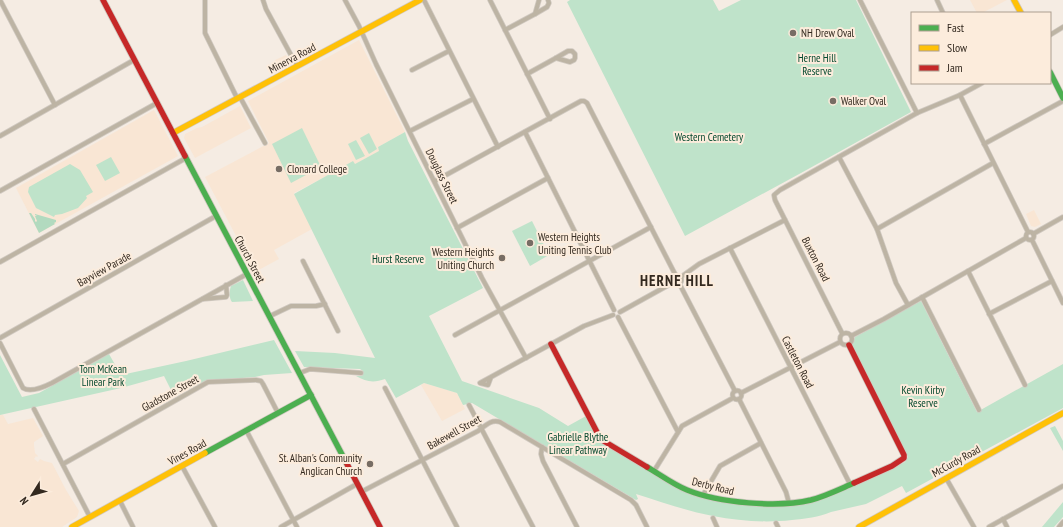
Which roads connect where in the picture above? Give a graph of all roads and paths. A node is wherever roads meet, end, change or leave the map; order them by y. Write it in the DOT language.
graph roads {
  1 [pos="0,0"];
  2 [pos="103,0"];
  3 [pos="205,0"];
  4 [pos="263,0"];
  5 [pos="345,0"];
  6 [pos="420,0"];
  7 [pos="424,0"];
  8 [pos="490,0"];
  9 [pos="539,0"];
  10 [pos="548,0"];
  11 [pos="860,0"];
  12 [pos="937,0"];
  13 [pos="1014,0"];
  14 [pos="410,2"];
  15 [pos="943,12"];
  16 [pos="1020,12"];
  17 [pos="534,14"];
  18 [pos="1063,27"];
  19 [pos="505,30"];
  20 [pos="361,32"];
  21 [pos="1051,34"];
  22 [pos="450,51"];
  23 [pos="556,58"];
  24 [pos="134,60"];
  25 [pos="297,66"];
  26 [pos="412,70"];
  27 [pos="527,74"];
  28 [pos="1051,74"];
  29 [pos="980,84"];
  30 [pos="960,95"];
  31 [pos="239,98"];
  32 [pos="473,99"];
  33 [pos="1063,99"];
  34 [pos="157,103"];
  35 [pos="55,105"];
  36 [pos="917,113"];
  37 [pos="550,119"];
  38 [pos="410,131"];
  39 [pos="525,132"];
  40 [pos="173,133"];
  41 [pos="0,136"];
  42 [pos="265,143"];
  43 [pos="984,144"];
  44 [pos="498,147"];
  45 [pos="839,157"];
  46 [pos="186,158"];
  47 [pos="993,164"];
  48 [pos="548,178"];
  49 [pos="435,181"];
  50 [pos="0,191"];
  51 [pos="216,216"];
  52 [pos="1063,217"];
  53 [pos="785,220"];
  54 [pos="457,228"];
  55 [pos="651,228"];
  56 [pos="877,229"];
  57 [pos="1028,232"];
  58 [pos="1033,234"];
  59 [pos="1026,238"];
  60 [pos="1032,240"];
  61 [pos="730,248"];
  62 [pos="303,261"];
  63 [pos="590,261"];
  64 [pos="0,262"];
  65 [pos="968,272"];
  66 [pos="247,274"];
  67 [pos="676,276"];
  68 [pos="681,277"];
  69 [pos="1052,281"];
  70 [pos="674,282"];
  71 [pos="679,284"];
  72 [pos="226,285"];
  73 [pos="922,297"];
  74 [pos="201,300"];
  75 [pos="1063,303"];
  76 [pos="325,304"];
  77 [pos="908,305"];
  78 [pos="500,310"];
  79 [pos="614,310"];
  80 [pos="620,312"];
  81 [pos="990,314"];
  82 [pos="613,315"];
  83 [pos="270,316"];
  84 [pos="618,317"];
  85 [pos="338,331"];
  86 [pos="842,333"];
  87 [pos="455,335"];
  88 [pos="851,336"];
  89 [pos="0,338"];
  90 [pos="840,342"];
  91 [pos="0,343"];
  92 [pos="551,344"];
  93 [pos="849,345"];
  94 [pos="526,358"];
  95 [pos="790,367"];
  96 [pos="300,373"];
  97 [pos="361,373"];
  98 [pos="491,377"];
  99 [pos="1025,385"];
  100 [pos="384,388"];
  101 [pos="734,391"];
  102 [pos="741,393"];
  103 [pos="311,395"];
  104 [pos="733,398"];
  105 [pos="739,399"];
  106 [pos="469,404"];
  107 [pos="34,409"];
  108 [pos="979,410"];
  109 [pos="278,413"];
  110 [pos="1063,413"];
  111 [pos="481,429"];
  112 [pos="246,430"];
  113 [pos="678,432"];
  114 [pos="761,443"];
  115 [pos="542,447"];
  116 [pos="422,460"];
  117 [pos="63,464"];
  118 [pos="182,466"];
  119 [pos="654,471"];
  120 [pos="946,478"];
  121 [pos="357,484"];
  122 [pos="850,484"];
  123 [pos="1063,486"];
  124 [pos="361,492"];
  125 [pos="703,495"];
  126 [pos="120,501"];
  127 [pos="789,503"];
  128 [pos="90,517"];
  129 [pos="713,518"];
  130 [pos="293,520"];
  131 [pos="1003,520"];
  132 [pos="1063,522"];
  133 [pos="72,527"];
  134 [pos="133,527"];
  135 [pos="215,527"];
  136 [pos="281,527"];
  137 [pos="297,527"];
  138 [pos="380,527"];
  139 [pos="457,527"];
  140 [pos="533,527"];
  141 [pos="577,527"];
  142 [pos="647,527"];
  143 [pos="717,527"];
  144 [pos="859,527"];
  145 [pos="974,527"];
  146 [pos="989,527"];
  147 [pos="1007,527"];
  148 [pos="1059,527"];
  1 -- 35 [label="street"];
  2 -- 24 [label="street, Church Street"];
  3 -- 31 [label="street"];
  4 -- 25 [label="street"];
  5 -- 20 [label="street, Douglass Street"];
  6 -- 14 [label="street, Minerva Road"];
  7 -- 22 [label="street"];
  8 -- 19 [label="street"];
  9 -- 17 [label="street"];
  10 -- 17 [label="street"];
  11 -- 36 [label="street"];
  12 -- 15 [label="street"];
  13 -- 16 [label="street"];
  14 -- 20 [label="street, Minerva Road"];
  17 -- 19 [label="street"];
  18 -- 21 [label="street"];
  19 -- 27 [label="street"];
  20 -- 25 [label="street, Minerva Road"];
  20 -- 38 [label="street, Douglass Street"];
  22 -- 26 [label="street"];
  22 -- 32 [label="street"];
  23 -- 27 [label="street"];
  24 -- 34 [label="street, Church Street"];
  24 -- 35 [label="street"];
  25 -- 31 [label="street, Minerva Road"];
  27 -- 37 [label="street"];
  28 -- 33 [label="street"];
  29 -- 30 [label="street"];
  30 -- 36 [label="street"];
  30 -- 43 [label="street"];
  31 -- 40 [label="street, Minerva Road"];
  31 -- 42 [label="street"];
  32 -- 38 [label="street"];
  32 -- 44 [label="street"];
  33 -- 43 [label="street"];
  34 -- 40 [label="street, Church Street"];
  34 -- 50 [label="street"];
  35 -- 41 [label="street"];
  36 -- 45 [label="street"];
  37 -- 39 [label="street"];
  37 -- 55 [label="street"];
  38 -- 49 [label="street, Douglass Street"];
  39 -- 44 [label="street"];
  39 -- 48 [label="street"];
  40 -- 46 [label="street, Church Street"];
  43 -- 47 [label="street"];
  44 -- 49 [label="street"];
  45 -- 53 [label="street, Buxton Road"];
  45 -- 56 [label="street"];
  46 -- 51 [label="street, Church Street"];
  46 -- 64 [label="street"];
  47 -- 56 [label="street"];
  47 -- 57 [label="street"];
  48 -- 54 [label="street"];
  48 -- 63 [label="street"];
  49 -- 54 [label="street, Douglass Street"];
  51 -- 66 [label="street, Church Street"];
  51 -- 89 [label="street, Bayview Parade"];
  52 -- 58 [label="street"];
  53 -- 61 [label="street"];
  53 -- 86 [label="street, Buxton Road"];
  54 -- 78 [label="street, Douglass Street"];
  55 -- 63 [label="street"];
  55 -- 67 [label="street"];
  56 -- 77 [label="street"];
  57 -- 58 [label="street"];
  57 -- 59 [label="street"];
  58 -- 60 [label="street"];
  59 -- 60 [label="street"];
  59 -- 65 [label="street"];
  60 -- 69 [label="street"];
  61 -- 68 [label="street"];
  61 -- 95 [label="street, Castleton Road"];
  62 -- 76 [label="street"];
  63 -- 78 [label="street"];
  63 -- 79 [label="street"];
  65 -- 73 [label="street"];
  65 -- 81 [label="street"];
  66 -- 72 [label="street"];
  66 -- 83 [label="street, Church Street"];
  67 -- 68 [label="street"];
  67 -- 70 [label="street"];
  68 -- 71 [label="street"];
  69 -- 75 [label="street"];
  69 -- 81 [label="street"];
  70 -- 71 [label="street"];
  70 -- 80 [label="street"];
  71 -- 101 [label="street"];
  72 -- 74 [label="street"];
  72 -- 74 [label="street"];
  73 -- 77 [label="street"];
  73 -- 108 [label="street"];
  74 -- 91 [label="street"];
  76 -- 83 [label="street"];
  76 -- 85 [label="street"];
  77 -- 88 [label="street"];
  78 -- 87 [label="street"];
  78 -- 94 [label="street, Douglass Street"];
  79 -- 80 [label="street"];
  79 -- 82 [label="street"];
  80 -- 84 [label="street"];
  81 -- 99 [label="street"];
  82 -- 84 [label="street"];
  82 -- 92 [label="street"];
  83 -- 96 [label="street, Church Street"];
  84 -- 113 [label="street"];
  86 -- 88 [label="street"];
  86 -- 90 [label="street"];
  88 -- 93 [label="street"];
  90 -- 93 [label="street"];
  90 -- 95 [label="street"];
  92 -- 94 [label="street"];
  92 -- 119 [label="street, Derby Road"];
  93 -- 122 [label="street, Derby Road"];
  94 -- 98 [label="street"];
  95 -- 102 [label="street"];
  95 -- 122 [label="street, Castleton Road"];
  96 -- 97 [label="street"];
  96 -- 103 [label="street, Church Street"];
  100 -- 116 [label="street"];
  101 -- 102 [label="street"];
  101 -- 104 [label="street"];
  102 -- 105 [label="street"];
  103 -- 109 [label="street, Vines Road"];
  103 -- 121 [label="street, Church Street"];
  104 -- 105 [label="street"];
  104 -- 113 [label="street"];
  105 -- 114 [label="street"];
  106 -- 111 [label="street"];
  107 -- 117 [label="street"];
  109 -- 112 [label="street, Vines Road"];
  109 -- 117 [label="street, Gladstone Street"];
  110 -- 120 [label="street, McCurdy Road"];
  111 -- 115 [label="street, Bakewell Street"];
  111 -- 116 [label="street, Bakewell Street"];
  111 -- 140 [label="street"];
  112 -- 118 [label="street, Vines Road"];
  112 -- 130 [label="street"];
  113 -- 119 [label="street"];
  114 -- 125 [label="street"];
  114 -- 127 [label="street"];
  115 -- 141 [label="street"];
  115 -- 142 [label="street, Bakewell Street"];
  116 -- 124 [label="street, Bakewell Street"];
  116 -- 139 [label="street"];
  117 -- 128 [label="street"];
  118 -- 126 [label="street, Vines Road"];
  118 -- 135 [label="street"];
  119 -- 125 [label="street, Derby Road"];
  120 -- 144 [label="street, McCurdy Road"];
  120 -- 145 [label="street"];
  121 -- 124 [label="street, Church Street"];
  121 -- 130 [label="street"];
  122 -- 127 [label="street, Derby Road"];
  123 -- 131 [label="street"];
  124 -- 138 [label="street, Church Street"];
  125 -- 127 [label="street, Derby Road"];
  126 -- 128 [label="street, Vines Road"];
  126 -- 134 [label="street"];
  128 -- 133 [label="street, Vines Road"];
  129 -- 143 [label="street"];
  130 -- 136 [label="street"];
  130 -- 137 [label="street"];
  131 -- 146 [label="street"];
  131 -- 147 [label="street"];
  132 -- 148 [label="street"];
}
